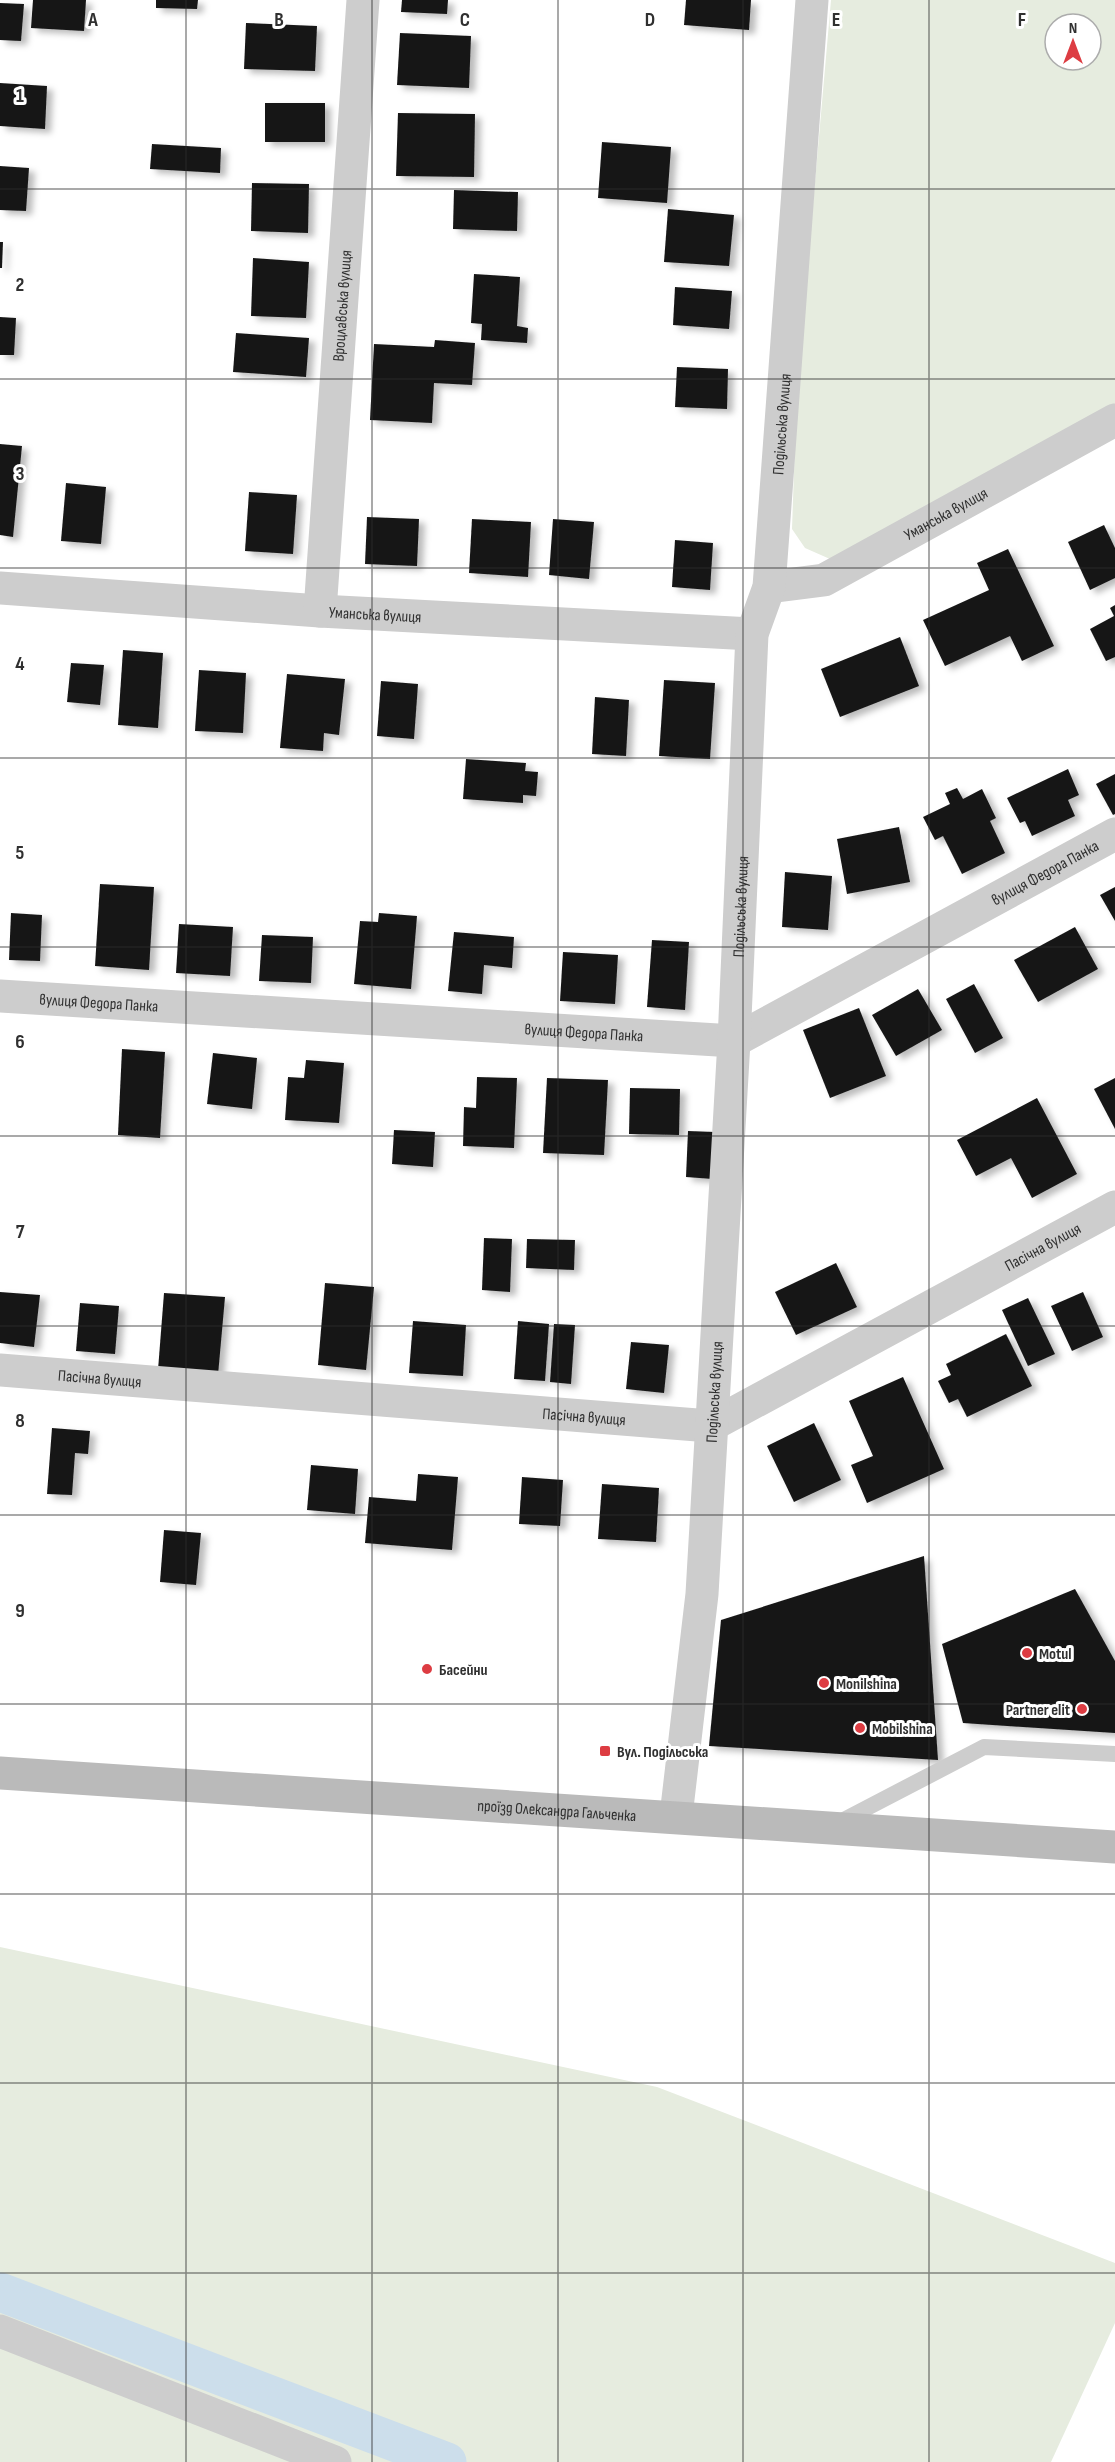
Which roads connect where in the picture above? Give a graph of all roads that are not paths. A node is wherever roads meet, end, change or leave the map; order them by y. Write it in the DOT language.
graph roads {
  1 [pos="363,0"];
  2 [pos="812,0"];
  3 [pos="1115,420"];
  4 [pos="769,587"];
  5 [pos="0,588"];
  6 [pos="320,612"];
  7 [pos="753,634"];
  8 [pos="1115,834"];
  9 [pos="0,996"];
  10 [pos="734,1041"];
  11 [pos="1115,1207"];
  12 [pos="0,1370"];
  13 [pos="710,1426"];
  14 [pos="1115,1754"];
  15 [pos="0,1773"];
  16 [pos="676,1816"];
  17 [pos="830,1827"];
  18 [pos="1115,1847"];
  19 [pos="0,2331"];
  20 [pos="334,2462"];
  1 -- 6 [label="street, Вроцлавська вулиця"];
  2 -- 4 [label="street, Подільська вулиця"];
  3 -- 4 [label="street, Уманська вулиця"];
  4 -- 7 [label="street, Подільська вулиця"];
  5 -- 6 [label="street, Уманська вулиця"];
  6 -- 7 [label="street, Уманська вулиця"];
  7 -- 10 [label="street, Подільська вулиця"];
  8 -- 10 [label="street, вулиця Федора Панка"];
  9 -- 10 [label="street, вулиця Федора Панка"];
  10 -- 13 [label="street, Подільська вулиця"];
  11 -- 13 [label="street, Пасічна вулиця"];
  12 -- 13 [label="street, Пасічна вулиця"];
  13 -- 16 [label="street, Подільська вулиця"];
  14 -- 17 [label="lane"];
  15 -- 16 [label="main road, проїзд Олександра Гальченка"];
  16 -- 17 [label="main road, проїзд Олександра Гальченка"];
  17 -- 18 [label="main road, проїзд Олександра Гальченка"];
  19 -- 20 [label="street"];
}
